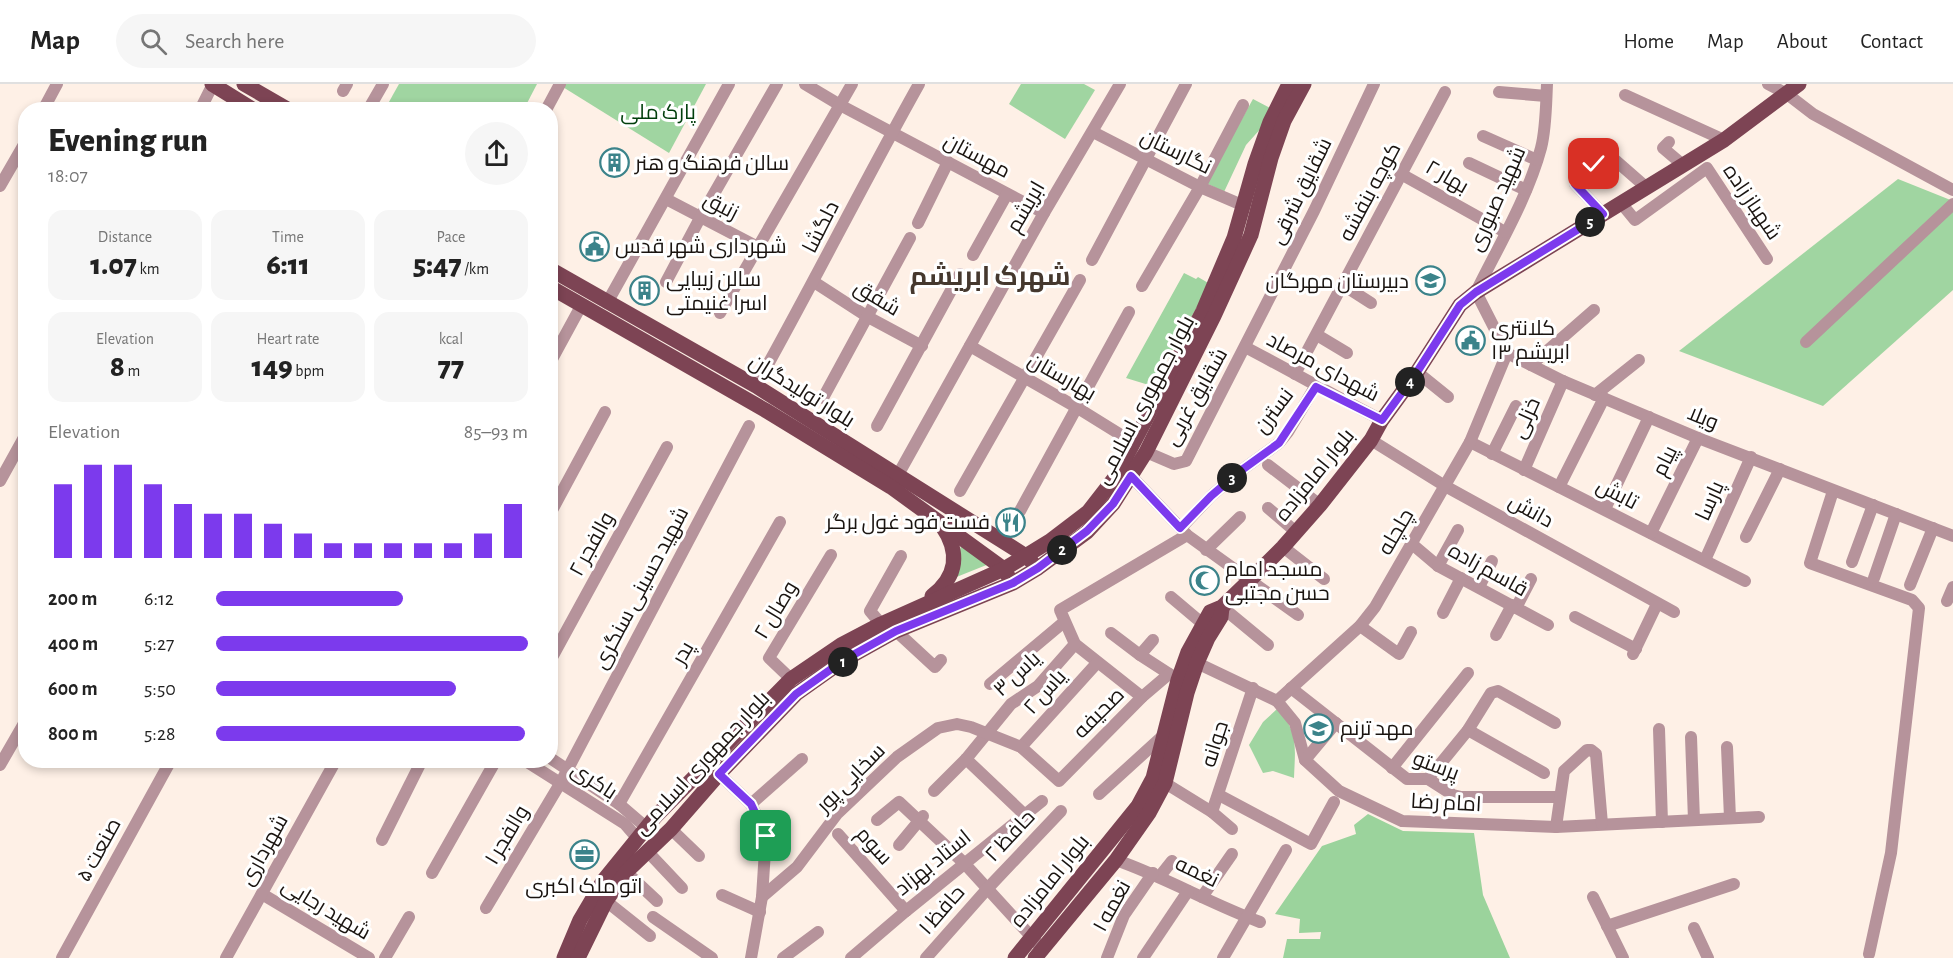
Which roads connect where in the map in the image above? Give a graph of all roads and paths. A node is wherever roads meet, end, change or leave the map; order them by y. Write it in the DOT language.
graph roads {
  1 [pos="57,84"];
  2 [pos="213,84"];
  3 [pos="244,84"];
  4 [pos="383,84"];
  5 [pos="560,84"];
  6 [pos="729,84"];
  7 [pos="777,84"];
  8 [pos="805,84"];
  9 [pos="852,84"];
  10 [pos="919,84"];
  11 [pos="1120,84"];
  12 [pos="1186,84"];
  13 [pos="1289,84"];
  14 [pos="1304,84"];
  15 [pos="1374,84"];
  16 [pos="1768,84"];
  17 [pos="1799,84"];
  18 [pos="1547,90"];
  19 [pos="1445,92"];
  20 [pos="1499,93"];
  21 [pos="1787,94"];
  22 [pos="1625,95"];
  23 [pos="47,102"];
  24 [pos="204,102"];
  25 [pos="241,102"];
  26 [pos="275,102"];
  27 [pos="373,102"];
  28 [pos="550,102"];
  29 [pos="840,105"];
  30 [pos="1243,105"];
  31 [pos="892,132"];
  32 [pos="1093,132"];
  33 [pos="1483,136"];
  34 [pos="1725,140"];
  35 [pos="1666,145"];
  36 [pos="18,155"];
  37 [pos="1146,160"];
  38 [pos="1537,160"];
  39 [pos="1615,160"];
  40 [pos="948,162"];
  41 [pos="1469,163"];
  42 [pos="1594,164"];
  43 [pos="1683,165"];
  44 [pos="1401,174"];
  45 [pos="0,186"];
  46 [pos="1200,187"];
  47 [pos="1647,188"];
  48 [pos="1953,189"];
  49 [pos="1526,190"];
  50 [pos="1007,194"];
  51 [pos="666,199"];
  52 [pos="1621,203"];
  53 [pos="1953,204"];
  54 [pos="1242,205"];
  55 [pos="1044,213"];
  56 [pos="1603,214"];
  57 [pos="700,218"];
  58 [pos="918,223"];
  59 [pos="1505,232"];
  60 [pos="909,238"];
  61 [pos="758,247"];
  62 [pos="973,255"];
  63 [pos="1767,259"];
  64 [pos="1092,260"];
  65 [pos="558,274"];
  66 [pos="960,274"];
  67 [pos="1080,280"];
  68 [pos="666,282"];
  69 [pos="814,282"];
  70 [pos="1343,285"];
  71 [pos="1142,286"];
  72 [pos="558,292"];
  73 [pos="1476,292"];
  74 [pos="607,303"];
  75 [pos="1371,303"];
  76 [pos="581,306"];
  77 [pos="1594,310"];
  78 [pos="1129,312"];
  79 [pos="720,313"];
  80 [pos="1209,313"];
  81 [pos="868,317"];
  82 [pos="1317,335"];
  83 [pos="1806,342"];
  84 [pos="922,346"];
  85 [pos="970,346"];
  86 [pos="1245,347"];
  87 [pos="558,348"];
  88 [pos="1347,353"];
  89 [pos="1507,353"];
  90 [pos="1639,360"];
  91 [pos="1531,365"];
  92 [pos="1417,372"];
  93 [pos="1295,374"];
  94 [pos="1024,379"];
  95 [pos="1563,381"];
  96 [pos="756,386"];
  97 [pos="1316,387"];
  98 [pos="1448,397"];
  99 [pos="1600,397"];
  100 [pos="823,398"];
  101 [pos="1516,406"];
  102 [pos="1076,407"];
  103 [pos="605,412"];
  104 [pos="1649,417"];
  105 [pos="1382,420"];
  106 [pos="749,426"];
  107 [pos="877,426"];
  108 [pos="1698,438"];
  109 [pos="1371,440"];
  110 [pos="1470,442"];
  111 [pos="667,447"];
  112 [pos="1140,447"];
  113 [pos="18,448"];
  114 [pos="1492,454"];
  115 [pos="1751,457"];
  116 [pos="1268,465"];
  117 [pos="1780,469"];
  118 [pos="1524,470"];
  119 [pos="1131,476"];
  120 [pos="0,481"];
  121 [pos="894,482"];
  122 [pos="1445,486"];
  123 [pos="1559,487"];
  124 [pos="1833,490"];
  125 [pos="960,492"];
  126 [pos="558,499"];
  127 [pos="1320,505"];
  128 [pos="1873,505"];
  129 [pos="1268,508"];
  130 [pos="1605,509"];
  131 [pos="1020,511"];
  132 [pos="1896,514"];
  133 [pos="1240,517"];
  134 [pos="939,521"];
  135 [pos="780,522"];
  136 [pos="1934,528"];
  137 [pos="1458,530"];
  138 [pos="1184,532"];
  139 [pos="1296,532"];
  140 [pos="1651,533"];
  141 [pos="1953,536"];
  142 [pos="1746,537"];
  143 [pos="1412,544"];
  144 [pos="1283,547"];
  145 [pos="1206,550"];
  146 [pos="831,555"];
  147 [pos="901,556"];
  148 [pos="1026,556"];
  149 [pos="1705,560"];
  150 [pos="1492,561"];
  151 [pos="1852,562"];
  152 [pos="1438,566"];
  153 [pos="1038,568"];
  154 [pos="1004,569"];
  155 [pos="1461,578"];
  156 [pos="1874,578"];
  157 [pos="1324,579"];
  158 [pos="1531,579"];
  159 [pos="1250,580"];
  160 [pos="1745,581"];
  161 [pos="1013,583"];
  162 [pos="1910,585"];
  163 [pos="1479,587"];
  164 [pos="1953,587"];
  165 [pos="1171,597"];
  166 [pos="1947,601"];
  167 [pos="1657,604"];
  168 [pos="919,606"];
  169 [pos="1514,606"];
  170 [pos="1222,607"];
  171 [pos="1674,612"];
  172 [pos="1443,613"];
  173 [pos="1298,615"];
  174 [pos="1575,617"];
  175 [pos="1064,622"];
  176 [pos="881,624"];
  177 [pos="1203,624"];
  178 [pos="1548,625"];
  179 [pos="1360,626"];
  180 [pos="896,631"];
  181 [pos="1411,632"];
  182 [pos="1111,633"];
  183 [pos="1496,635"];
  184 [pos="1153,640"];
  185 [pos="1075,644"];
  186 [pos="1268,645"];
  187 [pos="558,646"];
  188 [pos="1140,656"];
  189 [pos="941,660"];
  190 [pos="1097,663"];
  191 [pos="1197,663"];
  192 [pos="1468,674"];
  193 [pos="1174,677"];
  194 [pos="791,680"];
  195 [pos="990,684"];
  196 [pos="1253,688"];
  197 [pos="1291,688"];
  198 [pos="1143,697"];
  199 [pos="1277,701"];
  200 [pos="1336,723"];
  201 [pos="1555,723"];
  202 [pos="1659,729"];
  203 [pos="1468,730"];
  204 [pos="18,734"];
  205 [pos="986,734"];
  206 [pos="1165,734"];
  207 [pos="1691,737"];
  208 [pos="1021,747"];
  209 [pos="1727,747"];
  210 [pos="802,759"];
  211 [pos="966,759"];
  212 [pos="1305,760"];
  213 [pos="558,763"];
  214 [pos="0,765"];
  215 [pos="167,768"];
  216 [pos="332,768"];
  217 [pos="418,768"];
  218 [pos="491,768"];
  219 [pos="537,768"];
  220 [pos="567,768"];
  221 [pos="1392,768"];
  222 [pos="1544,773"];
  223 [pos="719,774"];
  224 [pos="1428,779"];
  225 [pos="561,782"];
  226 [pos="1164,783"];
  227 [pos="934,792"];
  228 [pos="1100,794"];
  229 [pos="1219,795"];
  230 [pos="1559,797"];
  231 [pos="1042,801"];
  232 [pos="1334,802"];
  233 [pos="619,804"];
  234 [pos="751,804"];
  235 [pos="1061,811"];
  236 [pos="1212,812"];
  237 [pos="1024,815"];
  238 [pos="1759,817"];
  239 [pos="921,818"];
  240 [pos="1730,818"];
  241 [pos="628,819"];
  242 [pos="877,820"];
  243 [pos="1694,820"];
  244 [pos="1662,822"];
  245 [pos="1602,824"];
  246 [pos="1556,827"];
  247 [pos="647,828"];
  248 [pos="671,829"];
  249 [pos="1232,829"];
  250 [pos="838,834"];
  251 [pos="382,840"];
  252 [pos="899,845"];
  253 [pos="1286,850"];
  254 [pos="648,852"];
  255 [pos="1232,854"];
  256 [pos="699,856"];
  257 [pos="1116,860"];
  258 [pos="1172,861"];
  259 [pos="964,863"];
  260 [pos="626,872"];
  261 [pos="432,873"];
  262 [pos="1157,875"];
  263 [pos="1734,884"];
  264 [pos="682,888"];
  265 [pos="988,888"];
  266 [pos="1188,891"];
  267 [pos="262,894"];
  268 [pos="722,895"];
  269 [pos="762,897"];
  270 [pos="1202,897"];
  271 [pos="1593,897"];
  272 [pos="657,901"];
  273 [pos="606,902"];
  274 [pos="486,908"];
  275 [pos="906,910"];
  276 [pos="760,912"];
  277 [pos="409,917"];
  278 [pos="653,917"];
  279 [pos="1247,917"];
  280 [pos="1260,922"];
  281 [pos="1607,926"];
  282 [pos="1694,928"];
  283 [pos="818,932"];
  284 [pos="650,936"];
  285 [pos="1032,937"];
  286 [pos="1039,953"];
  287 [pos="1869,954"];
  288 [pos="62,958"];
  289 [pos="226,958"];
  290 [pos="369,958"];
  291 [pos="385,958"];
  292 [pos="564,958"];
  293 [pos="578,958"];
  294 [pos="712,958"];
  295 [pos="751,958"];
  296 [pos="783,958"];
  297 [pos="851,958"];
  298 [pos="926,958"];
  299 [pos="1015,958"];
  300 [pos="1107,958"];
  301 [pos="1143,958"];
  302 [pos="1223,958"];
  303 [pos="1623,958"];
  304 [pos="1708,958"];
  1 -- 23 [label="street"];
  2 -- 24 [label="street"];
  2 -- 25 [label="main road"];
  3 -- 26 [label="main road"];
  4 -- 27 [label="street"];
  5 -- 28 [label="street"];
  6 -- 51 [label="street"];
  7 -- 57 [label="street"];
  8 -- 29 [label="street, مهستان"];
  9 -- 29 [label="street"];
  10 -- 31 [label="street, دلگشا"];
  11 -- 32 [label="street, ابریشم"];
  12 -- 37 [label="street"];
  13 -- 54 [label="main road, بلوار جمهوری اسلامی"];
  14 -- 80 [label="main road, بلوار جمهوری اسلامی"];
  15 -- 86 [label="street, شقایق شرقی"];
  16 -- 21 [label="street"];
  17 -- 21 [label="main road, بلوار امامزاده"];
  18 -- 20 [label="street"];
  18 -- 38 [label="street, شهید صبوری"];
  19 -- 44 [label="street, کوچه بنفشه"];
  21 -- 34 [label="main road, بلوار امامزاده"];
  21 -- 48 [label="street"];
  22 -- 34 [label="street"];
  29 -- 31 [label="street, مهستان"];
  29 -- 61 [label="street"];
  30 -- 46 [label="street"];
  31 -- 40 [label="street, مهستان"];
  31 -- 69 [label="street, دلگشا"];
  32 -- 37 [label="street, نگارستان"];
  32 -- 55 [label="street, ابریشم"];
  33 -- 38 [label="street"];
  34 -- 43 [label="main road, بلوار امامزاده"];
  35 -- 43 [label="street"];
  36 -- 45 [label="street"];
  37 -- 46 [label="street, نگارستان"];
  37 -- 64 [label="street"];
  38 -- 49 [label="street, شهید صبوری"];
  39 -- 47 [label="street"];
  40 -- 50 [label="street, مهستان"];
  40 -- 58 [label="street"];
  41 -- 49 [label="street"];
  42 -- 56 [label="street"];
  43 -- 47 [label="main road, بلوار امامزاده"];
  44 -- 59 [label="street, بهار ۲"];
  44 -- 70 [label="street, کوچه بنفشه"];
  46 -- 54 [label="street, نگارستان"];
  46 -- 71 [label="street"];
  47 -- 52 [label="main road, بلوار امامزاده"];
  49 -- 59 [label="street, شهید صبوری"];
  50 -- 55 [label="street, مهستان"];
  50 -- 62 [label="street"];
  51 -- 57 [label="street, زنبق"];
  51 -- 74 [label="street"];
  52 -- 56 [label="main road, بلوار امامزاده"];
  52 -- 63 [label="street, شهباز زاده"];
  53 -- 83 [label="street"];
  54 -- 80 [label="main road, بلوار جمهوری اسلامی"];
  55 -- 85 [label="street, ابریشم"];
  56 -- 73 [label="main road, بلوار امامزاده"];
  57 -- 61 [label="street, زنبق"];
  57 -- 68 [label="street"];
  59 -- 73 [label="street, شهید صبوری"];
  60 -- 81 [label="street"];
  61 -- 79 [label="street"];
  65 -- 74 [label="main road, بلوار تولیدگران"];
  66 -- 84 [label="street"];
  67 -- 94 [label="street"];
  69 -- 81 [label="street, شفق"];
  69 -- 96 [label="street, دلگشا"];
  70 -- 75 [label="street"];
  70 -- 82 [label="street, کوچه بنفشه"];
  72 -- 76 [label="main road, بلوار تولیدگران"];
  73 -- 89 [label="street"];
  73 -- 92 [label="main road, بلوار امامزاده"];
  74 -- 96 [label="main road, بلوار تولیدگران"];
  76 -- 87 [label="street"];
  76 -- 121 [label="main road, بلوار تولیدگران"];
  77 -- 91 [label="street"];
  78 -- 102 [label="street"];
  80 -- 112 [label="main road, بلوار جمهوری اسلامی"];
  81 -- 84 [label="street, شفق"];
  81 -- 100 [label="street"];
  82 -- 88 [label="street"];
  82 -- 93 [label="street, کوچه بنفشه"];
  84 -- 107 [label="street"];
  85 -- 94 [label="street, بهارستان"];
  85 -- 121 [label="street, ابریشم"];
  86 -- 93 [label="street, شهدای مرصاد"];
  86 -- 112 [label="street, شقایق غربی"];
  89 -- 91 [label="street, ویلا"];
  89 -- 110 [label="street, چلچله"];
  90 -- 99 [label="street"];
  91 -- 95 [label="street, ویلا"];
  92 -- 98 [label="street"];
  92 -- 105 [label="main road, بلوار امامزاده"];
  93 -- 97 [label="street, شهدای مرصاد"];
  94 -- 102 [label="street, بهارستان"];
  94 -- 125 [label="street"];
  95 -- 99 [label="street, ویلا"];
  95 -- 118 [label="street, خزلی"];
  96 -- 121 [label="main road, بلوار تولیدگران"];
  97 -- 105 [label="street, شهدای مرصاد"];
  97 -- 138 [label="street, نسترن"];
  99 -- 104 [label="street, ویلا"];
  99 -- 123 [label="street"];
  101 -- 114 [label="street"];
  102 -- 112 [label="street, بهارستان"];
  102 -- 131 [label="street"];
  103 -- 126 [label="street"];
  104 -- 108 [label="street, ویلا"];
  104 -- 130 [label="street"];
  105 -- 109 [label="main road, بلوار امامزاده"];
  106 -- 220 [label="street, شهید حسینی سنگری"];
  108 -- 115 [label="street, ویلا"];
  108 -- 140 [label="street, پیام"];
  109 -- 122 [label="street, دانش"];
  109 -- 127 [label="main road, بلوار امامزاده"];
  110 -- 114 [label="street, تابش"];
  110 -- 122 [label="street, چلچله"];
  111 -- 187 [label="street, والفجر ۲"];
  112 -- 119 [label="main road, بلوار جمهوری اسلامی"];
  112 -- 148 [label="main road, بلوار جمهوری اسلامی"];
  113 -- 120 [label="street"];
  114 -- 118 [label="street, تابش"];
  115 -- 117 [label="street, ویلا"];
  115 -- 149 [label="street, پارسا"];
  116 -- 127 [label="street"];
  117 -- 124 [label="street, ویلا"];
  117 -- 142 [label="street"];
  118 -- 123 [label="street, تابش"];
  119 -- 138 [label="street"];
  119 -- 153 [label="main road, بلوار جمهوری اسلامی"];
  121 -- 134 [label="main road, بلوار تولیدگران"];
  121 -- 148 [label="main road, بلوار تولیدگران"];
  122 -- 143 [label="street, چلچله"];
  122 -- 167 [label="street, دانش"];
  123 -- 130 [label="street, تابش"];
  124 -- 128 [label="street, ویلا"];
  124 -- 287 [label="street"];
  127 -- 139 [label="main road, بلوار امامزاده"];
  128 -- 132 [label="street, ویلا"];
  128 -- 151 [label="street"];
  129 -- 139 [label="street"];
  130 -- 140 [label="street, تابش"];
  132 -- 136 [label="street, ویلا"];
  132 -- 156 [label="street"];
  133 -- 145 [label="street"];
  134 -- 154 [label="main road, بلوار تولیدگران"];
  134 -- 168 [label="main road"];
  135 -- 233 [label="street, پدر"];
  136 -- 141 [label="street, ویلا"];
  136 -- 162 [label="street"];
  137 -- 152 [label="street"];
  138 -- 145 [label="street"];
  138 -- 175 [label="street, نسترن"];
  139 -- 144 [label="main road, بلوار امامزاده"];
  140 -- 149 [label="street, تابش"];
  143 -- 152 [label="street, قاسم‌ زاده"];
  143 -- 179 [label="street, چلچله"];
  144 -- 157 [label="street"];
  144 -- 159 [label="main road, بلوار امامزاده"];
  145 -- 159 [label="street"];
  146 -- 194 [label="street, وصال ۲"];
  147 -- 176 [label="street"];
  148 -- 153 [label="main road, بلوار تولیدگران"];
  148 -- 154 [label="main road, بلوار جمهوری اسلامی"];
  149 -- 160 [label="street, تابش"];
  150 -- 163 [label="street"];
  152 -- 155 [label="street, قاسم‌ زاده"];
  153 -- 161 [label="main road, بلوار جمهوری اسلامی"];
  154 -- 161 [label="main road"];
  154 -- 168 [label="main road, بلوار جمهوری اسلامی"];
  155 -- 163 [label="street, قاسم‌ زاده"];
  155 -- 172 [label="street"];
  158 -- 169 [label="street"];
  159 -- 170 [label="main road, بلوار امامزاده"];
  159 -- 173 [label="street"];
  161 -- 180 [label="main road, بلوار جمهوری اسلامی"];
  163 -- 169 [label="street, قاسم‌ زاده"];
  164 -- 166 [label="street"];
  165 -- 177 [label="street"];
  167 -- 171 [label="street, دانش"];
  167 -- 174 [label="street"];
  168 -- 176 [label="main road, بلوار جمهوری اسلامی"];
  169 -- 178 [label="street, قاسم‌ زاده"];
  169 -- 183 [label="street"];
  170 -- 177 [label="main road, بلوار امامزاده"];
  170 -- 186 [label="street"];
  170 -- 191 [label="main road, بلوار امامزاده"];
  175 -- 185 [label="street"];
  175 -- 195 [label="street"];
  176 -- 194 [label="main road, بلوار جمهوری اسلامی"];
  177 -- 193 [label="main road, بلوار امامزاده"];
  179 -- 181 [label="street"];
  179 -- 197 [label="street, چلچله"];
  180 -- 189 [label="street"];
  180 -- 223 [label="main road, بلوار جمهوری اسلامی"];
  182 -- 188 [label="street"];
  184 -- 188 [label="street"];
  185 -- 190 [label="street"];
  185 -- 205 [label="street, یاس ۳"];
  188 -- 193 [label="street"];
  190 -- 198 [label="street"];
  190 -- 208 [label="street, یاس ۲"];
  191 -- 196 [label="street"];
  191 -- 226 [label="main road, بلوار امامزاده"];
  192 -- 221 [label="street"];
  193 -- 198 [label="street, صحیفه"];
  193 -- 206 [label="main road, بلوار امامزاده"];
  194 -- 247 [label="main road, بلوار جمهوری اسلامی"];
  196 -- 199 [label="street"];
  196 -- 229 [label="street, جوانه"];
  197 -- 199 [label="street, چلچله"];
  197 -- 200 [label="street, پرستو"];
  198 -- 208 [label="street, صحیفه"];
  199 -- 212 [label="street"];
  200 -- 212 [label="street"];
  200 -- 221 [label="street, پرستو"];
  201 -- 203 [label="street"];
  202 -- 244 [label="street"];
  203 -- 222 [label="street"];
  203 -- 224 [label="street"];
  204 -- 214 [label="street"];
  205 -- 208 [label="street, سخایی پور"];
  205 -- 211 [label="street, یاس ۳"];
  205 -- 269 [label="street, سخایی پور"];
  206 -- 228 [label="street"];
  206 -- 285 [label="main road, بلوار امامزاده"];
  207 -- 243 [label="street"];
  209 -- 240 [label="street"];
  210 -- 234 [label="street"];
  211 -- 227 [label="street, یاس ۳"];
  211 -- 237 [label="street"];
  212 -- 246 [label="street, امام رضا"];
  213 -- 220 [label="street"];
  215 -- 288 [label="street, صنعت ۵"];
  216 -- 267 [label="street, شهرداری"];
  217 -- 251 [label="street"];
  218 -- 261 [label="street"];
  219 -- 225 [label="street, باکری"];
  220 -- 225 [label="street, شهید حسینی سنگری"];
  220 -- 233 [label="street"];
  221 -- 224 [label="street, پرستو"];
  223 -- 234 [label="street"];
  223 -- 248 [label="main road, بلوار جمهوری اسلامی"];
  224 -- 230 [label="street, پرستو"];
  225 -- 241 [label="street, باکری"];
  225 -- 274 [label="street, والفجر ۱"];
  226 -- 236 [label="street"];
  226 -- 257 [label="main road, بلوار امامزاده"];
  229 -- 232 [label="street"];
  229 -- 236 [label="street, جوانه"];
  230 -- 245 [label="street"];
  230 -- 246 [label="street"];
  231 -- 237 [label="street, استاد بهزاد"];
  233 -- 241 [label="street"];
  234 -- 269 [label="street"];
  235 -- 265 [label="street, حافظ ۲"];
  236 -- 249 [label="street"];
  237 -- 259 [label="street, استاد بهزاد"];
  238 -- 240 [label="street, امام رضا"];
  239 -- 242 [label="street"];
  239 -- 252 [label="street"];
  239 -- 259 [label="street"];
  240 -- 243 [label="street, امام رضا"];
  241 -- 247 [label="street"];
  243 -- 244 [label="street, امام رضا"];
  244 -- 245 [label="street, امام رضا"];
  245 -- 246 [label="street, امام رضا"];
  247 -- 248 [label="main road"];
  247 -- 292 [label="main road, بلوار جمهوری اسلامی"];
  248 -- 254 [label="main road, بلوار جمهوری اسلامی"];
  248 -- 256 [label="street"];
  250 -- 275 [label="street, سوم"];
  253 -- 279 [label="street"];
  254 -- 260 [label="main road, بلوار جمهوری اسلامی"];
  254 -- 264 [label="street"];
  255 -- 270 [label="street"];
  257 -- 262 [label="street, نغمه"];
  257 -- 286 [label="main road, بلوار امامزاده"];
  258 -- 262 [label="street, نغمه ۱"];
  259 -- 265 [label="street"];
  259 -- 275 [label="street, استاد بهزاد"];
  260 -- 272 [label="street"];
  260 -- 273 [label="main road, بلوار جمهوری اسلامی"];
  262 -- 266 [label="street, نغمه"];
  262 -- 300 [label="street, نغمه ۱"];
  263 -- 281 [label="street"];
  265 -- 285 [label="street"];
  265 -- 298 [label="street, حافظ ۱"];
  266 -- 270 [label="street, نغمه"];
  266 -- 301 [label="street"];
  267 -- 289 [label="street, شهرداری"];
  267 -- 290 [label="street, شهید رجایی"];
  268 -- 276 [label="street"];
  269 -- 276 [label="street"];
  270 -- 279 [label="street, نغمه"];
  271 -- 281 [label="street"];
  273 -- 284 [label="street"];
  273 -- 293 [label="main road, بلوار جمهوری اسلامی"];
  275 -- 297 [label="street, استاد بهزاد"];
  276 -- 295 [label="street"];
  277 -- 291 [label="street"];
  278 -- 294 [label="street"];
  279 -- 280 [label="street, نغمه"];
  279 -- 302 [label="street"];
  281 -- 303 [label="street"];
  282 -- 304 [label="street"];
  283 -- 296 [label="street"];
  285 -- 286 [label="street"];
  285 -- 299 [label="main road, بلوار امامزاده"];
}
